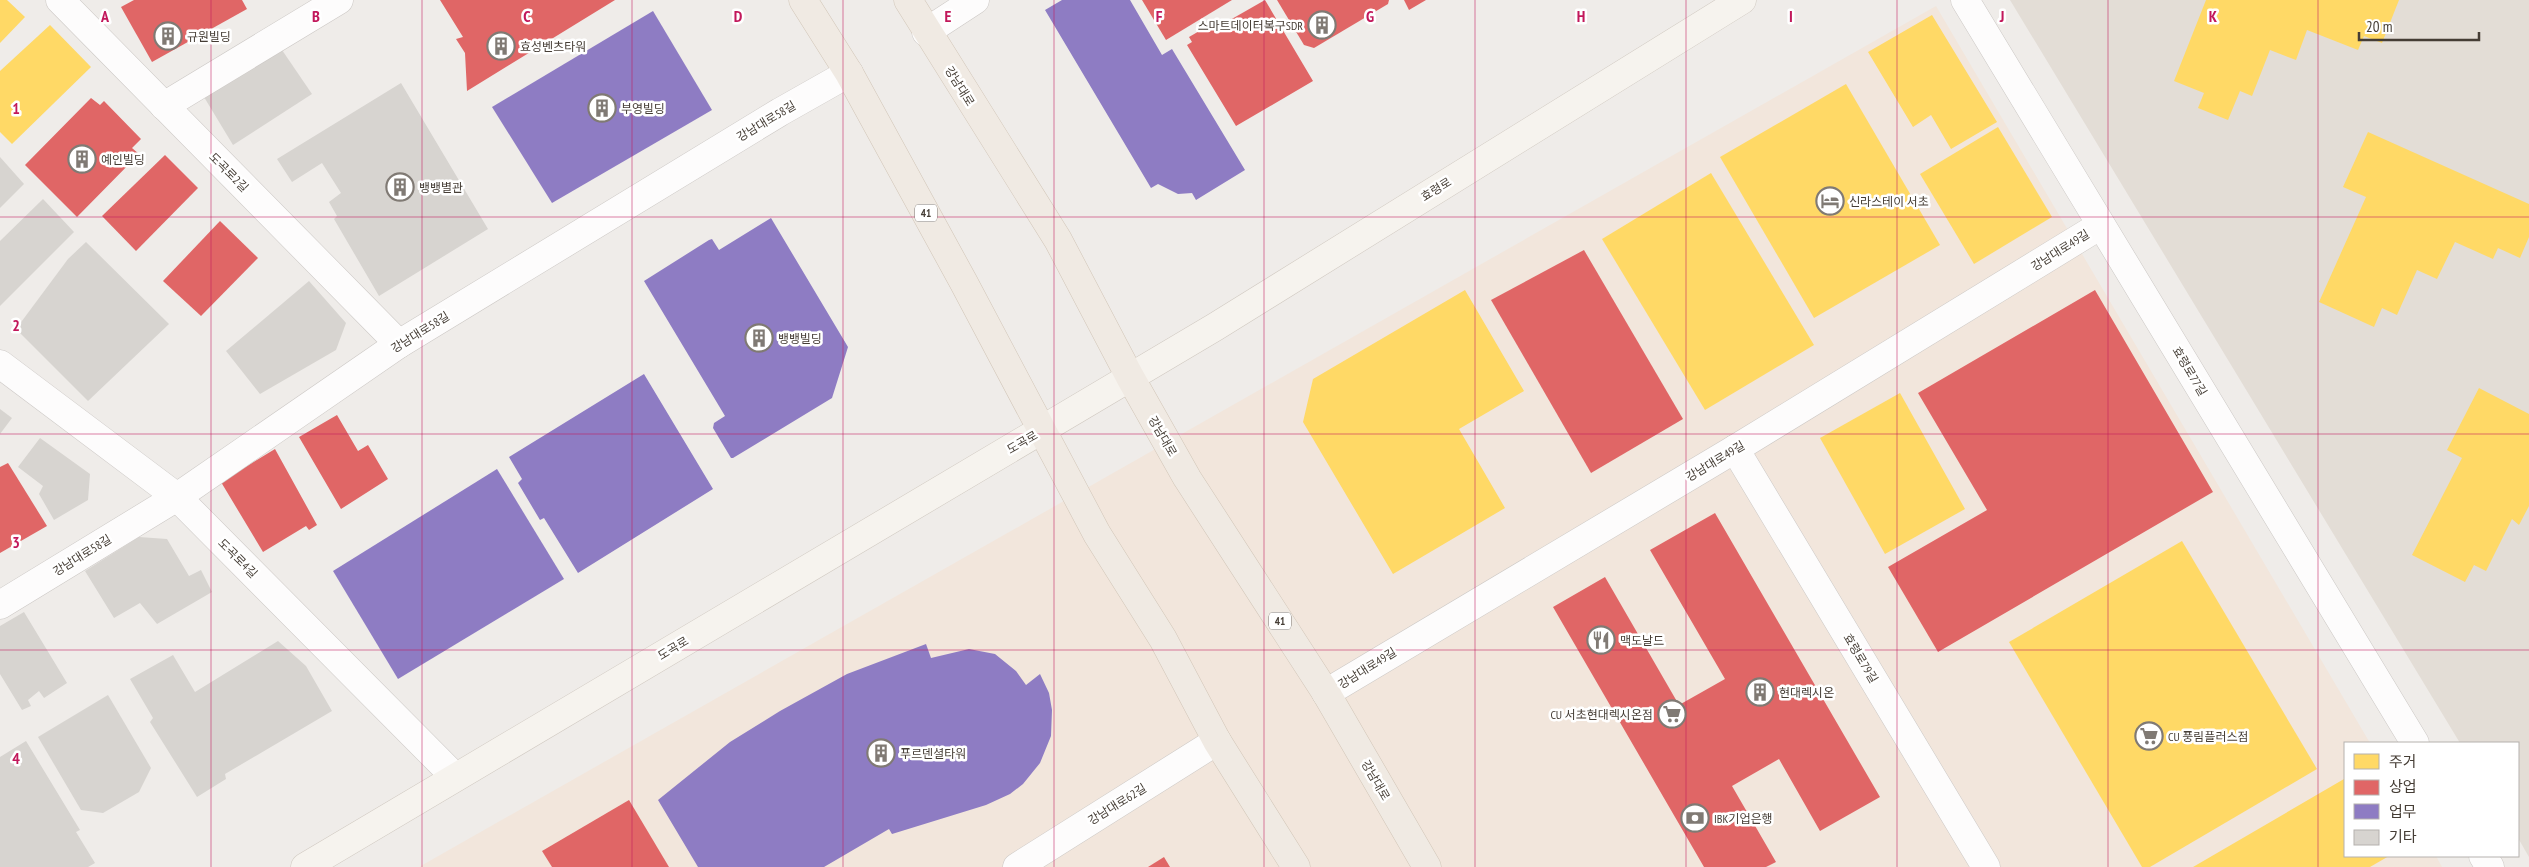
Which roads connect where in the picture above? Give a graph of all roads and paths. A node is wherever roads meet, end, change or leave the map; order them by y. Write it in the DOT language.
graph roads {
  1 [pos="60,0"];
  2 [pos="339,0"];
  3 [pos="803,0"];
  4 [pos="908,0"];
  5 [pos="975,0"];
  6 [pos="1742,0"];
  7 [pos="1965,0"];
  8 [pos="926,32"];
  9 [pos="849,72"];
  10 [pos="164,106"];
  11 [pos="2101,225"];
  12 [pos="399,344"];
  13 [pos="0,364"];
  14 [pos="1130,377"];
  15 [pos="1041,430"];
  16 [pos="1735,449"];
  17 [pos="177,497"];
  18 [pos="0,605"];
  19 [pos="1326,693"];
  20 [pos="1218,741"];
  21 [pos="2414,742"];
  22 [pos="454,777"];
  23 [pos="305,867"];
  24 [pos="1017,867"];
  25 [pos="1296,867"];
  26 [pos="1427,867"];
  27 [pos="1986,867"];
  1 -- 10 [label="street, 도곡로2길"];
  2 -- 10 [label="street"];
  3 -- 9 [label="main road, 41"];
  4 -- 8 [label="main road, 강남대로 / 41"];
  5 -- 8 [label="street"];
  6 -- 14 [label="main road, 효령로"];
  7 -- 11 [label="street, 효령로77길"];
  8 -- 14 [label="main road, 강남대로 / 41"];
  9 -- 12 [label="street, 강남대로58길"];
  9 -- 15 [label="main road, 41"];
  10 -- 12 [label="street, 도곡로2길"];
  11 -- 16 [label="street, 강남대로49길"];
  11 -- 21 [label="street, 효령로77길"];
  12 -- 17 [label="street, 강남대로58길"];
  13 -- 17 [label="street, 도곡로4길"];
  14 -- 15 [label="main road, 효령로"];
  14 -- 19 [label="main road, 강남대로 / 41"];
  15 -- 20 [label="main road, 41"];
  15 -- 22 [label="main road, 도곡로"];
  16 -- 19 [label="street, 강남대로49길"];
  16 -- 27 [label="street, 효령로79길"];
  17 -- 18 [label="street, 강남대로58길"];
  17 -- 22 [label="street, 도곡로4길"];
  19 -- 26 [label="main road, 강남대로 / 41"];
  20 -- 24 [label="street, 강남대로62길"];
  20 -- 25 [label="main road, 41"];
  22 -- 23 [label="main road, 도곡로"];
}
